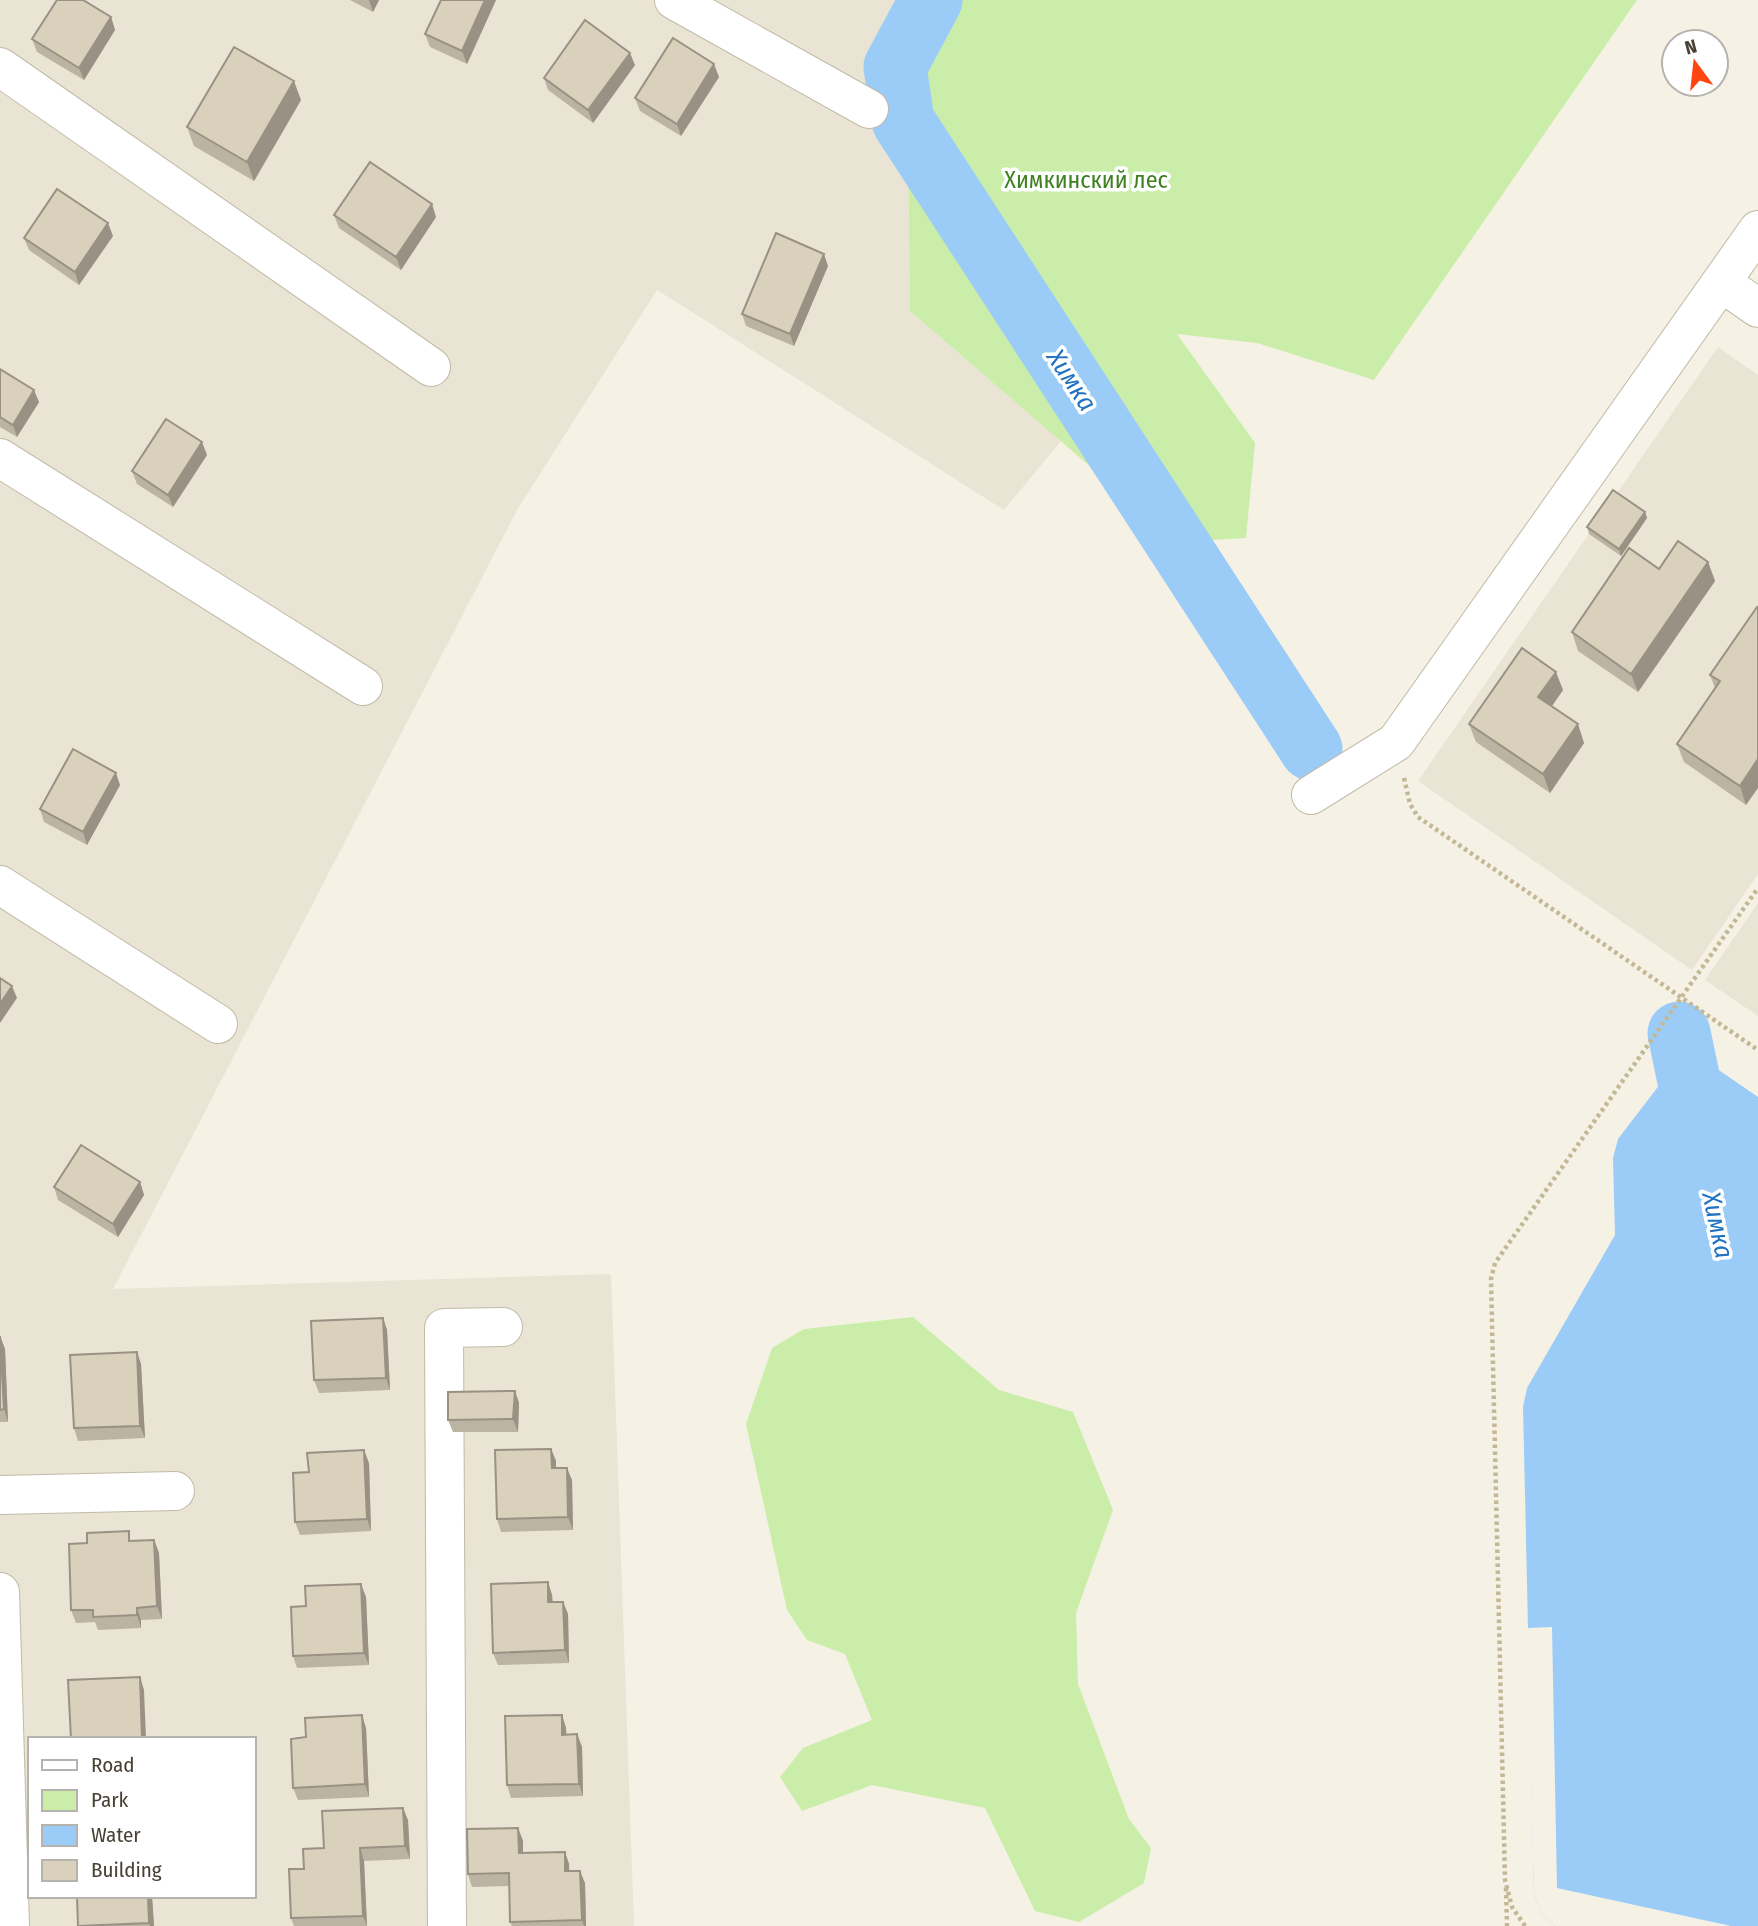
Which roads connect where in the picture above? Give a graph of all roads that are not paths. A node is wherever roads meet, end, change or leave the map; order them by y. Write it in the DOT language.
graph roads {
  1 [pos="674,0"];
  2 [pos="0,67"];
  3 [pos="869,109"];
  4 [pos="1758,230"];
  5 [pos="1722,283"];
  6 [pos="1758,309"];
  7 [pos="431,367"];
  8 [pos="0,458"];
  9 [pos="363,686"];
  10 [pos="1311,795"];
  11 [pos="0,885"];
  12 [pos="218,1024"];
  13 [pos="503,1327"];
  14 [pos="175,1491"];
  15 [pos="0,1495"];
  16 [pos="0,1592"];
  17 [pos="2,1720"];
  18 [pos="10,1926"];
  19 [pos="447,1926"];
  1 -- 3 [label="street"];
  2 -- 7 [label="street"];
  4 -- 5 [label="street"];
  5 -- 6 [label="street"];
  5 -- 10 [label="street"];
  8 -- 9 [label="street"];
  11 -- 12 [label="street"];
  13 -- 19 [label="street"];
  14 -- 15 [label="street"];
  16 -- 17 [label="street"];
  17 -- 18 [label="street"];
}
